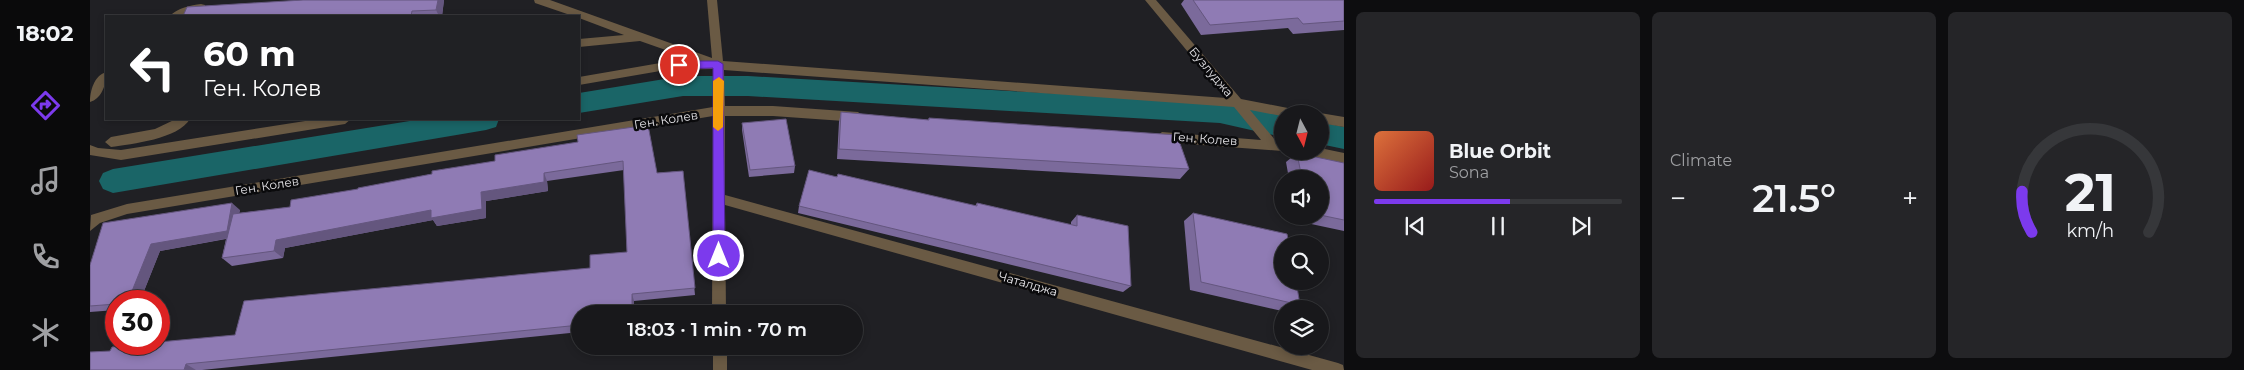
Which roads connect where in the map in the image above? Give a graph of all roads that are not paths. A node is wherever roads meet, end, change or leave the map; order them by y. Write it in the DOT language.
graph roads {
  1 [pos="539,0"];
  2 [pos="712,0"];
  3 [pos="1150,0"];
  4 [pos="208,7"];
  5 [pos="178,15"];
  6 [pos="642,37"];
  7 [pos="580,43"];
  8 [pos="718,64"];
  9 [pos="105,77"];
  10 [pos="580,81"];
  11 [pos="90,98"];
  12 [pos="1241,107"];
  13 [pos="718,111"];
  14 [pos="1274,111"];
  15 [pos="873,118"];
  16 [pos="182,120"];
  17 [pos="339,120"];
  18 [pos="1329,120"];
  19 [pos="1344,122"];
  20 [pos="1152,136"];
  21 [pos="112,142"];
  22 [pos="1274,143"];
  23 [pos="1274,145"];
  24 [pos="90,150"];
  25 [pos="1329,155"];
  26 [pos="1344,158"];
  27 [pos="718,198"];
  28 [pos="90,225"];
  29 [pos="720,305"];
  30 [pos="720,355"];
  31 [pos="720,370"];
  32 [pos="1338,370"];
  1 -- 6 [label="street"];
  2 -- 8 [label="street"];
  3 -- 12 [label="street, Бузлуджа"];
  4 -- 5 [label="street"];
  6 -- 7 [label="street"];
  6 -- 8 [label="street"];
  8 -- 10 [label="street"];
  8 -- 12 [label="street"];
  8 -- 13 [label="street"];
  9 -- 11 [label="street"];
  12 -- 14 [label="street"];
  12 -- 22 [label="street, Бузлуджа"];
  13 -- 15 [label="street, Ген. Колев"];
  13 -- 27 [label="street"];
  13 -- 28 [label="street, Ген. Колев"];
  16 -- 21 [label="street"];
  17 -- 24 [label="street"];
  18 -- 19 [label="street"];
  20 -- 23 [label="street, Ген. Колев"];
  25 -- 26 [label="street"];
  27 -- 29 [label="street"];
  27 -- 32 [label="street, Чаталджа"];
  30 -- 31 [label="street"];
}
